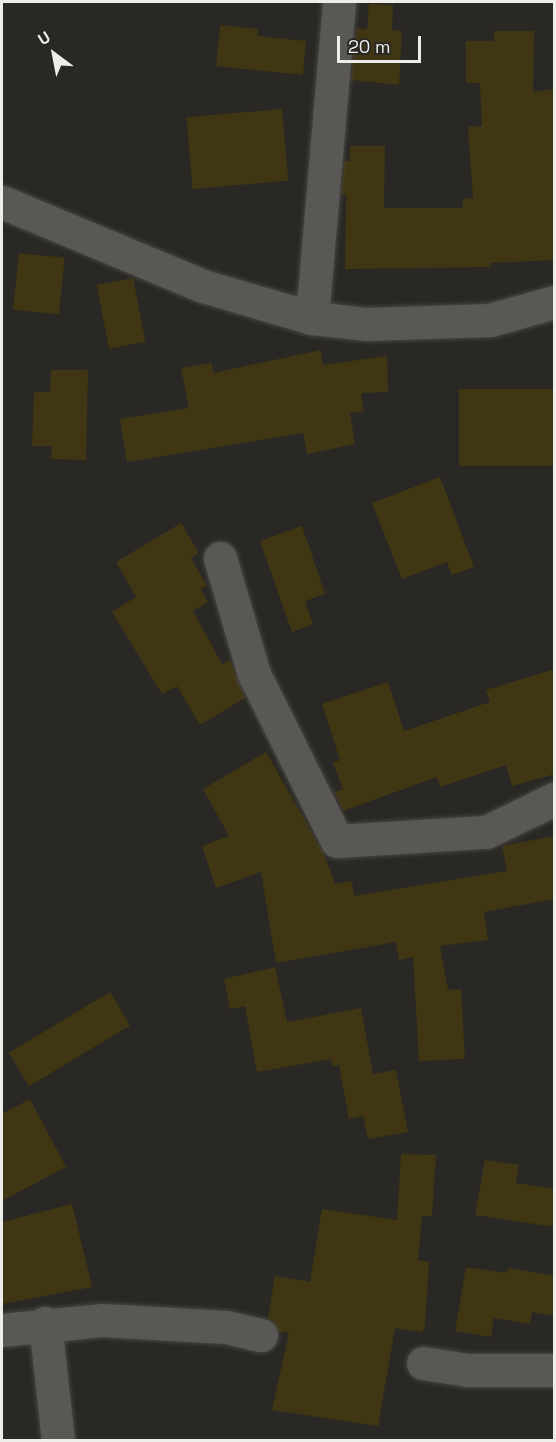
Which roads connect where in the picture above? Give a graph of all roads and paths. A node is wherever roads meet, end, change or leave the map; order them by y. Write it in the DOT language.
graph roads {
  1 [pos="339,2"];
  2 [pos="2,202"];
  3 [pos="555,302"];
  4 [pos="312,318"];
  5 [pos="220,558"];
  6 [pos="555,799"];
  7 [pos="45,1323"];
  8 [pos="2,1330"];
  9 [pos="261,1335"];
  10 [pos="423,1363"];
  11 [pos="555,1370"];
  12 [pos="58,1440"];
  1 -- 4 [label="street"];
  2 -- 4 [label="street"];
  3 -- 4 [label="street"];
  5 -- 6 [label="street"];
  7 -- 8 [label="street"];
  7 -- 9 [label="street"];
  7 -- 12 [label="street"];
  10 -- 11 [label="street"];
}
